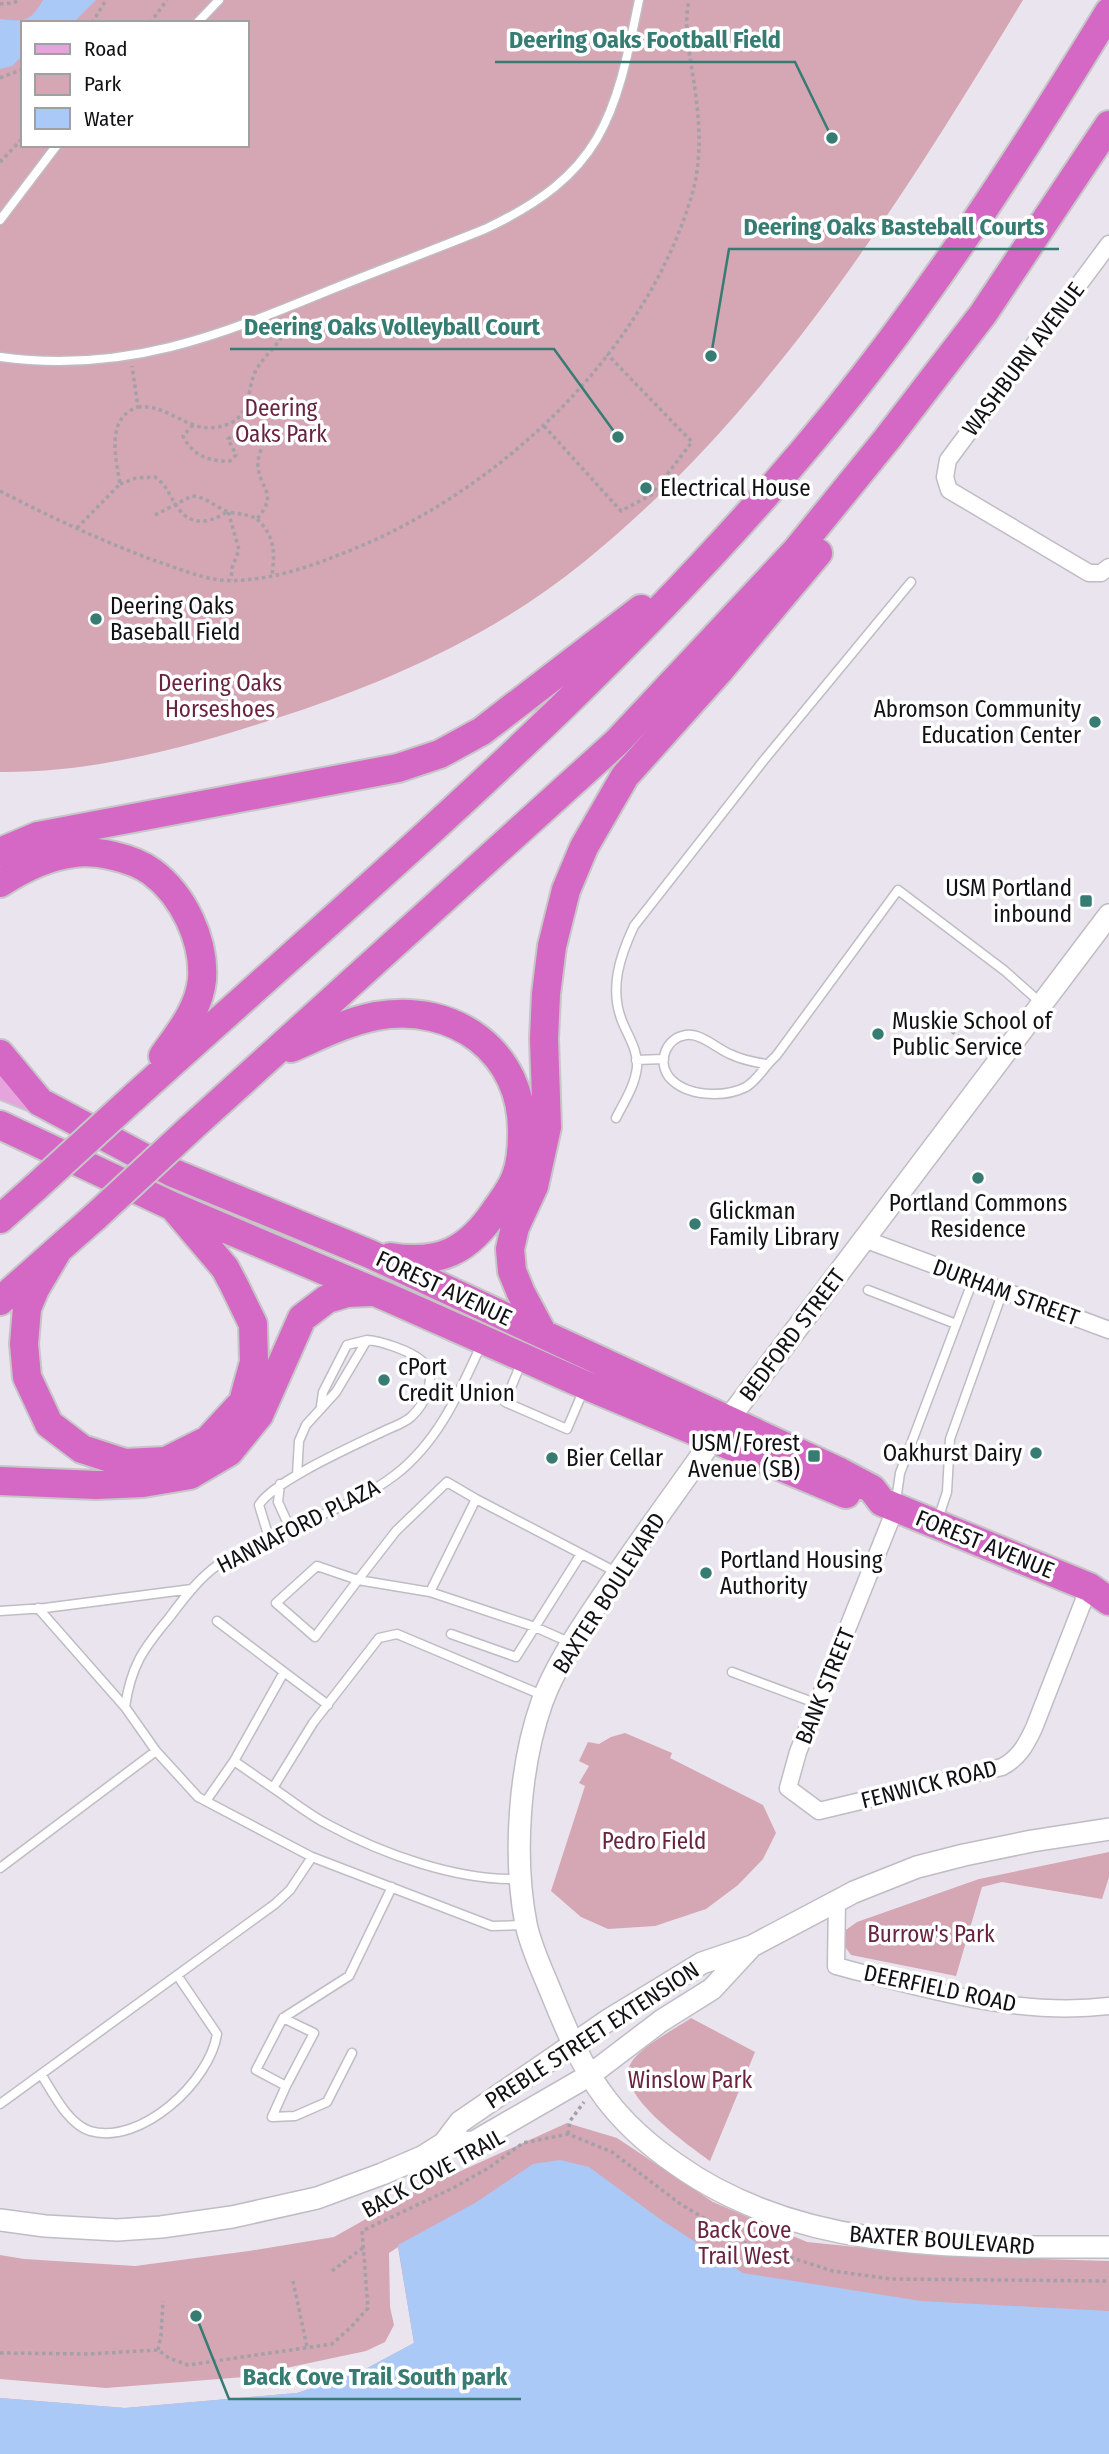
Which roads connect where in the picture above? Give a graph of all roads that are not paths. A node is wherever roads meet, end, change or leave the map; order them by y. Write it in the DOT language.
graph roads {
  1 [pos="219,0"];
  2 [pos="639,0"];
  3 [pos="1109,12"];
  4 [pos="199,21"];
  5 [pos="1109,125"];
  6 [pos="55,147"];
  7 [pos="0,220"];
  8 [pos="1109,244"];
  9 [pos="0,357"];
  10 [pos="887,439"];
  11 [pos="717,549"];
  12 [pos="1105,570"];
  13 [pos="911,582"];
  14 [pos="0,852"];
  15 [pos="0,883"];
  16 [pos="1109,915"];
  17 [pos="1042,1004"];
  18 [pos="0,1054"];
  19 [pos="267,1059"];
  20 [pos="664,1059"];
  21 [pos="636,1060"];
  22 [pos="766,1064"];
  23 [pos="0,1086"];
  24 [pos="132,1100"];
  25 [pos="40,1102"];
  26 [pos="616,1118"];
  27 [pos="0,1125"];
  28 [pos="172,1206"];
  29 [pos="0,1219"];
  30 [pos="864,1239"];
  31 [pos="58,1250"];
  32 [pos="370,1254"];
  33 [pos="973,1280"];
  34 [pos="868,1290"];
  35 [pos="1003,1291"];
  36 [pos="374,1292"];
  37 [pos="0,1301"];
  38 [pos="956,1324"];
  39 [pos="1109,1330"];
  40 [pos="543,1334"];
  41 [pos="367,1340"];
  42 [pos="483,1340"];
  43 [pos="523,1358"];
  44 [pos="585,1385"];
  45 [pos="321,1407"];
  46 [pos="720,1430"];
  47 [pos="298,1475"];
  48 [pos="0,1481"];
  49 [pos="280,1484"];
  50 [pos="476,1499"];
  51 [pos="889,1504"];
  52 [pos="936,1525"];
  53 [pos="290,1528"];
  54 [pos="269,1538"];
  55 [pos="581,1554"];
  56 [pos="618,1573"];
  57 [pos="358,1580"];
  58 [pos="192,1589"];
  59 [pos="1102,1590"];
  60 [pos="430,1592"];
  61 [pos="38,1608"];
  62 [pos="0,1611"];
  63 [pos="217,1621"];
  64 [pos="535,1627"];
  65 [pos="451,1634"];
  66 [pos="571,1643"];
  67 [pos="284,1672"];
  68 [pos="732,1672"];
  69 [pos="545,1696"];
  70 [pos="818,1704"];
  71 [pos="328,1705"];
  72 [pos="125,1707"];
  73 [pos="156,1751"];
  74 [pos="234,1761"];
  75 [pos="273,1788"];
  76 [pos="788,1788"];
  77 [pos="206,1801"];
  78 [pos="1109,1829"];
  79 [pos="312,1857"];
  80 [pos="0,1868"];
  81 [pos="522,1879"];
  82 [pos="392,1887"];
  83 [pos="837,1900"];
  84 [pos="526,1925"];
  85 [pos="752,1946"];
  86 [pos="177,1975"];
  87 [pos="1109,2006"];
  88 [pos="283,2018"];
  89 [pos="573,2043"];
  90 [pos="352,2053"];
  91 [pos="41,2074"];
  92 [pos="590,2075"];
  93 [pos="286,2086"];
  94 [pos="0,2104"];
  95 [pos="444,2143"];
  96 [pos="0,2220"];
  97 [pos="1109,2247"];
  1 -- 4 [label="lane"];
  2 -- 9 [label="lane"];
  3 -- 11 [label="highway"];
  5 -- 10 [label="highway"];
  6 -- 7 [label="lane"];
  8 -- 12 [label="street, WASHBURN AVENUE"];
  10 -- 19 [label="highway"];
  10 -- 40 [label="highway"];
  11 -- 14 [label="highway"];
  11 -- 24 [label="highway"];
  13 -- 21 [label="lane"];
  15 -- 24 [label="highway"];
  16 -- 17 [label="street, BEDFORD STREET"];
  17 -- 22 [label="lane"];
  17 -- 30 [label="street, BEDFORD STREET"];
  18 -- 25 [label="highway"];
  19 -- 31 [label="highway, bridge"];
  19 -- 32 [label="highway"];
  20 -- 21 [label="lane"];
  20 -- 22 [label="lane"];
  20 -- 22 [label="lane"];
  21 -- 26 [label="lane"];
  23 -- 25 [label="main road, FOREST AVENUE"];
  24 -- 29 [label="highway, bridge"];
  25 -- 32 [label="highway, FOREST AVENUE"];
  27 -- 28 [label="highway, FOREST AVENUE"];
  28 -- 31 [label="highway"];
  28 -- 36 [label="highway, FOREST AVENUE"];
  30 -- 33 [label="street, DURHAM STREET"];
  30 -- 46 [label="street, BEDFORD STREET"];
  31 -- 37 [label="highway"];
  32 -- 40 [label="highway, FOREST AVENUE"];
  33 -- 35 [label="street, DURHAM STREET"];
  33 -- 38 [label="lane"];
  34 -- 38 [label="lane"];
  35 -- 39 [label="street, DURHAM STREET"];
  35 -- 52 [label="lane"];
  36 -- 42 [label="highway, FOREST AVENUE"];
  36 -- 48 [label="highway"];
  38 -- 51 [label="lane"];
  40 -- 46 [label="highway, FOREST AVENUE"];
  41 -- 45 [label="lane"];
  41 -- 45 [label="lane"];
  41 -- 47 [label="lane"];
  42 -- 43 [label="highway, FOREST AVENUE"];
  42 -- 53 [label="lane, HANNAFORD PLAZA"];
  43 -- 44 [label="highway, FOREST AVENUE"];
  43 -- 44 [label="lane"];
  44 -- 46 [label="highway, FOREST AVENUE"];
  45 -- 47 [label="lane"];
  46 -- 51 [label="highway, FOREST AVENUE"];
  46 -- 56 [label="street, BAXTER BOULEVARD"];
  47 -- 49 [label="lane"];
  49 -- 53 [label="lane"];
  49 -- 54 [label="lane"];
  50 -- 55 [label="lane"];
  50 -- 57 [label="lane"];
  50 -- 60 [label="lane"];
  51 -- 52 [label="highway, FOREST AVENUE"];
  51 -- 70 [label="street, BANK STREET"];
  52 -- 59 [label="highway, FOREST AVENUE"];
  53 -- 54 [label="lane, HANNAFORD PLAZA"];
  54 -- 58 [label="lane, HANNAFORD PLAZA"];
  55 -- 56 [label="lane"];
  55 -- 64 [label="lane"];
  56 -- 66 [label="street, BAXTER BOULEVARD"];
  57 -- 57 [label="lane"];
  57 -- 60 [label="lane"];
  58 -- 61 [label="lane"];
  58 -- 72 [label="lane, HANNAFORD PLAZA"];
  59 -- 76 [label="street, FENWICK ROAD"];
  60 -- 64 [label="lane"];
  61 -- 62 [label="lane"];
  61 -- 72 [label="lane"];
  63 -- 67 [label="lane"];
  64 -- 65 [label="lane"];
  64 -- 66 [label="lane"];
  66 -- 69 [label="street, BAXTER BOULEVARD"];
  67 -- 71 [label="lane"];
  67 -- 74 [label="lane"];
  68 -- 70 [label="lane"];
  69 -- 71 [label="lane"];
  69 -- 81 [label="street, BAXTER BOULEVARD"];
  70 -- 76 [label="street, BANK STREET"];
  71 -- 75 [label="lane"];
  72 -- 73 [label="lane"];
  73 -- 77 [label="lane"];
  73 -- 80 [label="lane"];
  74 -- 75 [label="lane"];
  74 -- 77 [label="lane"];
  75 -- 81 [label="lane"];
  77 -- 79 [label="lane"];
  78 -- 83 [label="street, PREBLE STREET EXTENSION"];
  79 -- 82 [label="lane"];
  79 -- 86 [label="lane"];
  81 -- 84 [label="street, BAXTER BOULEVARD"];
  82 -- 84 [label="lane"];
  82 -- 88 [label="lane"];
  83 -- 85 [label="street, PREBLE STREET EXTENSION"];
  83 -- 87 [label="street, DEERFIELD ROAD"];
  84 -- 89 [label="street, BAXTER BOULEVARD"];
  85 -- 89 [label="street, PREBLE STREET EXTENSION"];
  85 -- 92 [label="street, PREBLE STREET EXTENSION"];
  86 -- 91 [label="lane"];
  86 -- 91 [label="lane"];
  88 -- 93 [label="lane"];
  88 -- 93 [label="lane"];
  89 -- 92 [label="street, BAXTER BOULEVARD"];
  89 -- 95 [label="street, PREBLE STREET EXTENSION"];
  90 -- 93 [label="lane"];
  91 -- 94 [label="lane"];
  92 -- 95 [label="street, PREBLE STREET EXTENSION"];
  92 -- 97 [label="street, BAXTER BOULEVARD"];
  95 -- 96 [label="street, PREBLE STREET EXTENSION"];
}
